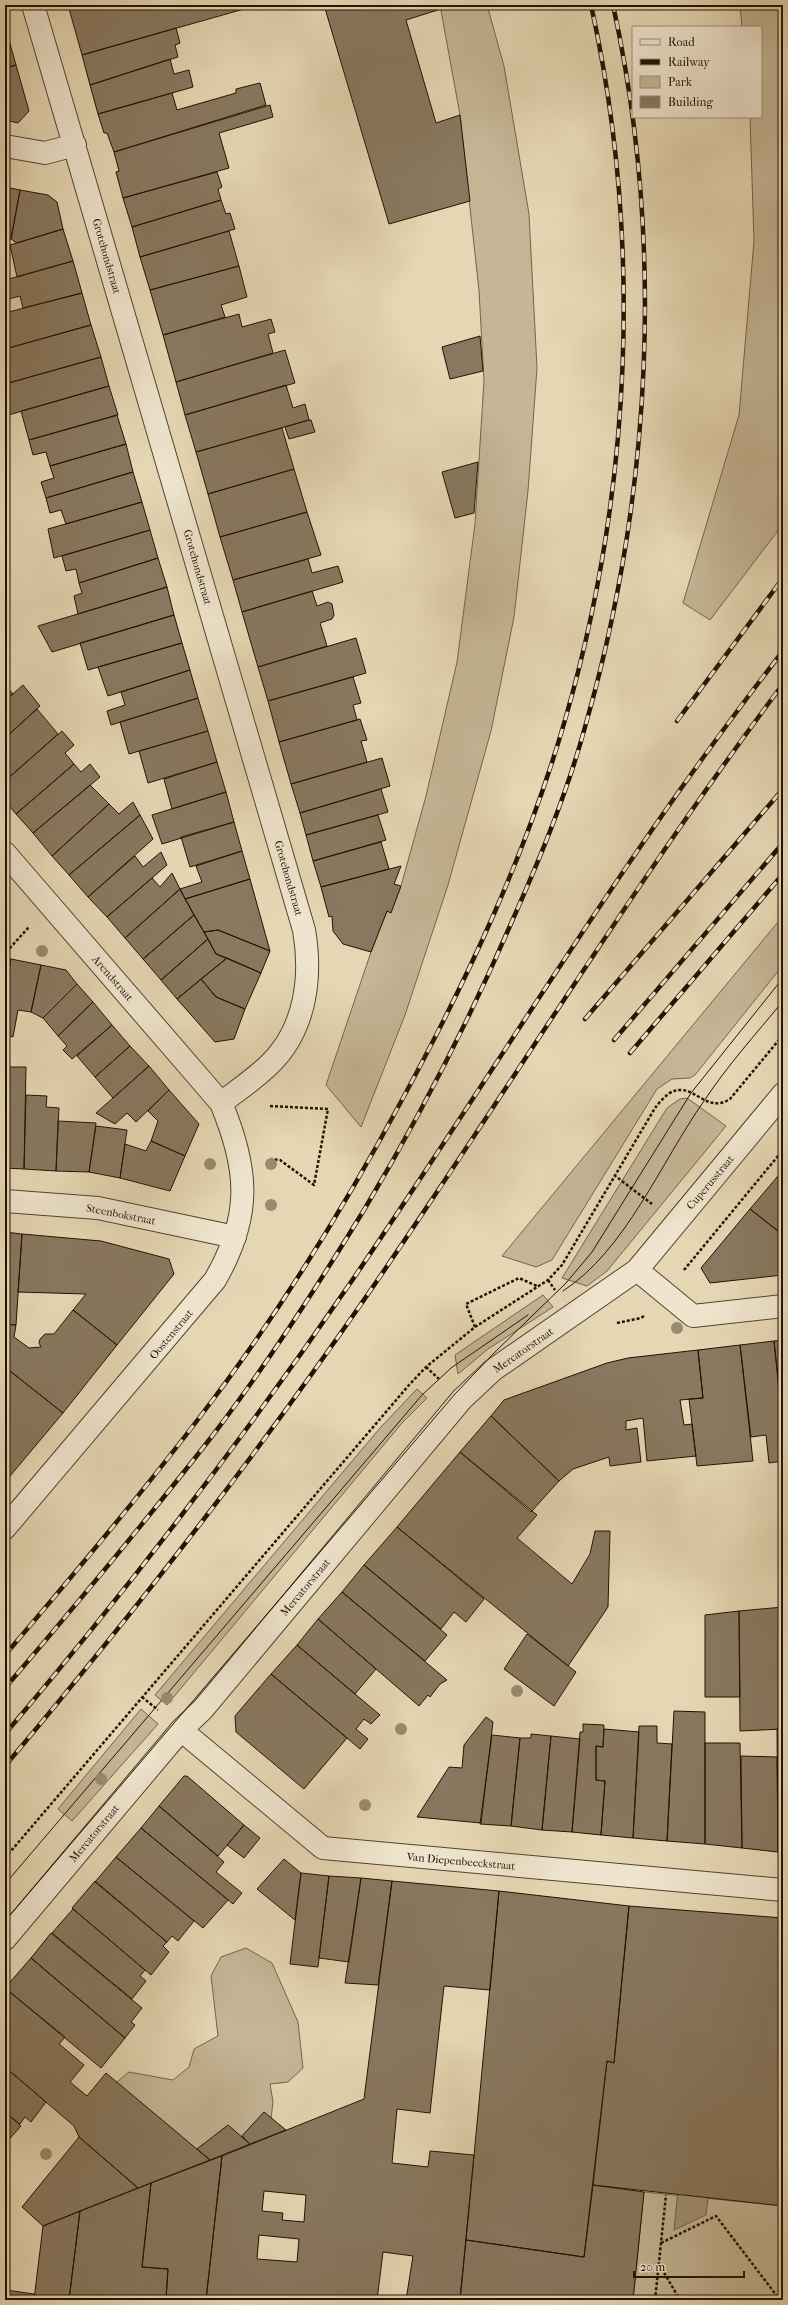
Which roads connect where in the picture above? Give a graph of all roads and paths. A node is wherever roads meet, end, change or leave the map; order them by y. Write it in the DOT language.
graph roads {
  1 [pos="33,5"];
  2 [pos="75,145"];
  3 [pos="5,146"];
  4 [pos="7,859"];
  5 [pos="783,1035"];
  6 [pos="783,1094"];
  7 [pos="221,1103"];
  8 [pos="783,1150"];
  9 [pos="300,1173"];
  10 [pos="5,1201"];
  11 [pos="235,1237"];
  12 [pos="706,1243"];
  13 [pos="637,1270"];
  14 [pos="538,1286"];
  15 [pos="783,1306"];
  16 [pos="475,1327"];
  17 [pos="5,1528"];
  18 [pos="181,1730"];
  19 [pos="5,1858"];
  20 [pos="783,1890"];
  21 [pos="5,1939"];
  22 [pos="666,2194"];
  23 [pos="661,2243"];
  24 [pos="659,2264"];
  25 [pos="655,2300"];
  26 [pos="680,2300"];
  27 [pos="780,2300"];
  1 -- 2 [label="street, Grotehondstraat"];
  2 -- 3 [label="street"];
  2 -- 7 [label="street, Grotehondstraat"];
  4 -- 7 [label="street, Arendstraat"];
  5 -- 14 [label="path"];
  6 -- 13 [label="street, Cuperusstraat"];
  7 -- 9 [label="path"];
  7 -- 11 [label="street, Oostenstraat"];
  8 -- 12 [label="path"];
  10 -- 11 [label="street, Steenbokstraat"];
  11 -- 17 [label="street, Oostenstraat"];
  13 -- 15 [label="street"];
  13 -- 18 [label="street, Mercatorstraat"];
  14 -- 16 [label="path"];
  14 -- 16 [label="path"];
  16 -- 19 [label="path"];
  18 -- 20 [label="street, Van Diepenbeeckstraat"];
  18 -- 21 [label="street, Mercatorstraat"];
  22 -- 23 [label="path"];
  23 -- 24 [label="path"];
  23 -- 27 [label="path"];
  24 -- 25 [label="path"];
  24 -- 26 [label="path"];
}
